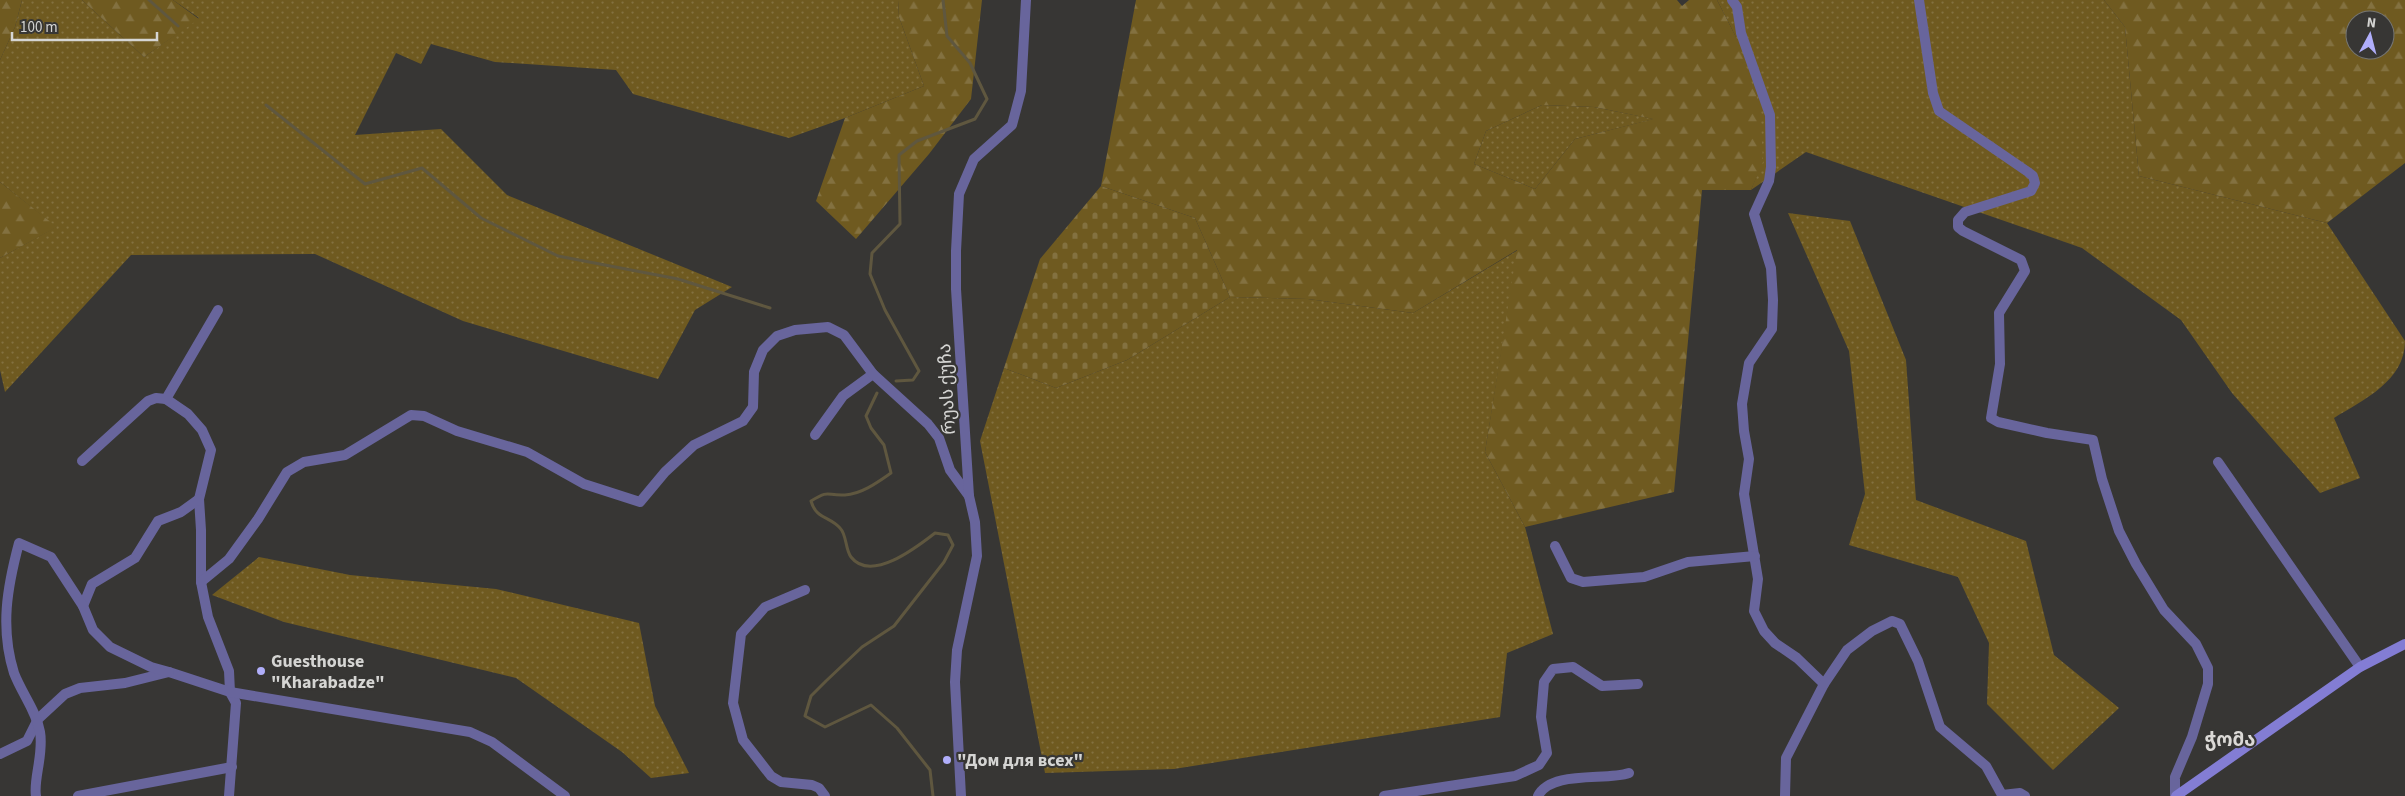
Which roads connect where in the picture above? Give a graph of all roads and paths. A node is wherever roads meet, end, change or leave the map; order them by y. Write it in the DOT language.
graph roads {
  1 [pos="1026,0"];
  2 [pos="1732,0"];
  3 [pos="1919,0"];
  4 [pos="218,310"];
  5 [pos="873,374"];
  6 [pos="166,399"];
  7 [pos="815,435"];
  8 [pos="82,461"];
  9 [pos="2218,462"];
  10 [pos="969,496"];
  11 [pos="199,499"];
  12 [pos="1555,546"];
  13 [pos="1755,556"];
  14 [pos="201,582"];
  15 [pos="805,590"];
  16 [pos="83,606"];
  17 [pos="2405,644"];
  18 [pos="2360,667"];
  19 [pos="169,672"];
  20 [pos="1638,684"];
  21 [pos="1824,684"];
  22 [pos="230,692"];
  23 [pos="38,719"];
  24 [pos="0,754"];
  25 [pos="232,766"];
  26 [pos="1629,773"];
  27 [pos="36,796"];
  28 [pos="78,796"];
  29 [pos="229,796"];
  30 [pos="564,796"];
  31 [pos="825,796"];
  32 [pos="961,796"];
  33 [pos="1384,796"];
  34 [pos="1538,796"];
  35 [pos="1785,796"];
  36 [pos="2025,796"];
  37 [pos="2176,796"];
  1 -- 10 [label="street, რუას ქუჩა"];
  2 -- 13 [label="street"];
  3 -- 37 [label="street"];
  4 -- 6 [label="street"];
  5 -- 7 [label="street"];
  5 -- 10 [label="street"];
  5 -- 14 [label="street"];
  6 -- 8 [label="street"];
  6 -- 11 [label="street"];
  9 -- 18 [label="street"];
  10 -- 32 [label="street, რუას ქუჩა"];
  11 -- 14 [label="street"];
  11 -- 16 [label="street"];
  12 -- 13 [label="street"];
  13 -- 21 [label="street"];
  14 -- 22 [label="street"];
  15 -- 31 [label="street"];
  16 -- 19 [label="street"];
  16 -- 23 [label="street"];
  17 -- 18 [label="main road"];
  18 -- 37 [label="main road"];
  19 -- 22 [label="street"];
  19 -- 23 [label="street"];
  20 -- 33 [label="street"];
  21 -- 35 [label="street"];
  21 -- 36 [label="street"];
  22 -- 25 [label="street"];
  22 -- 30 [label="street"];
  23 -- 24 [label="street"];
  23 -- 27 [label="street"];
  25 -- 28 [label="street"];
  25 -- 29 [label="street"];
  26 -- 34 [label="street"];
}
